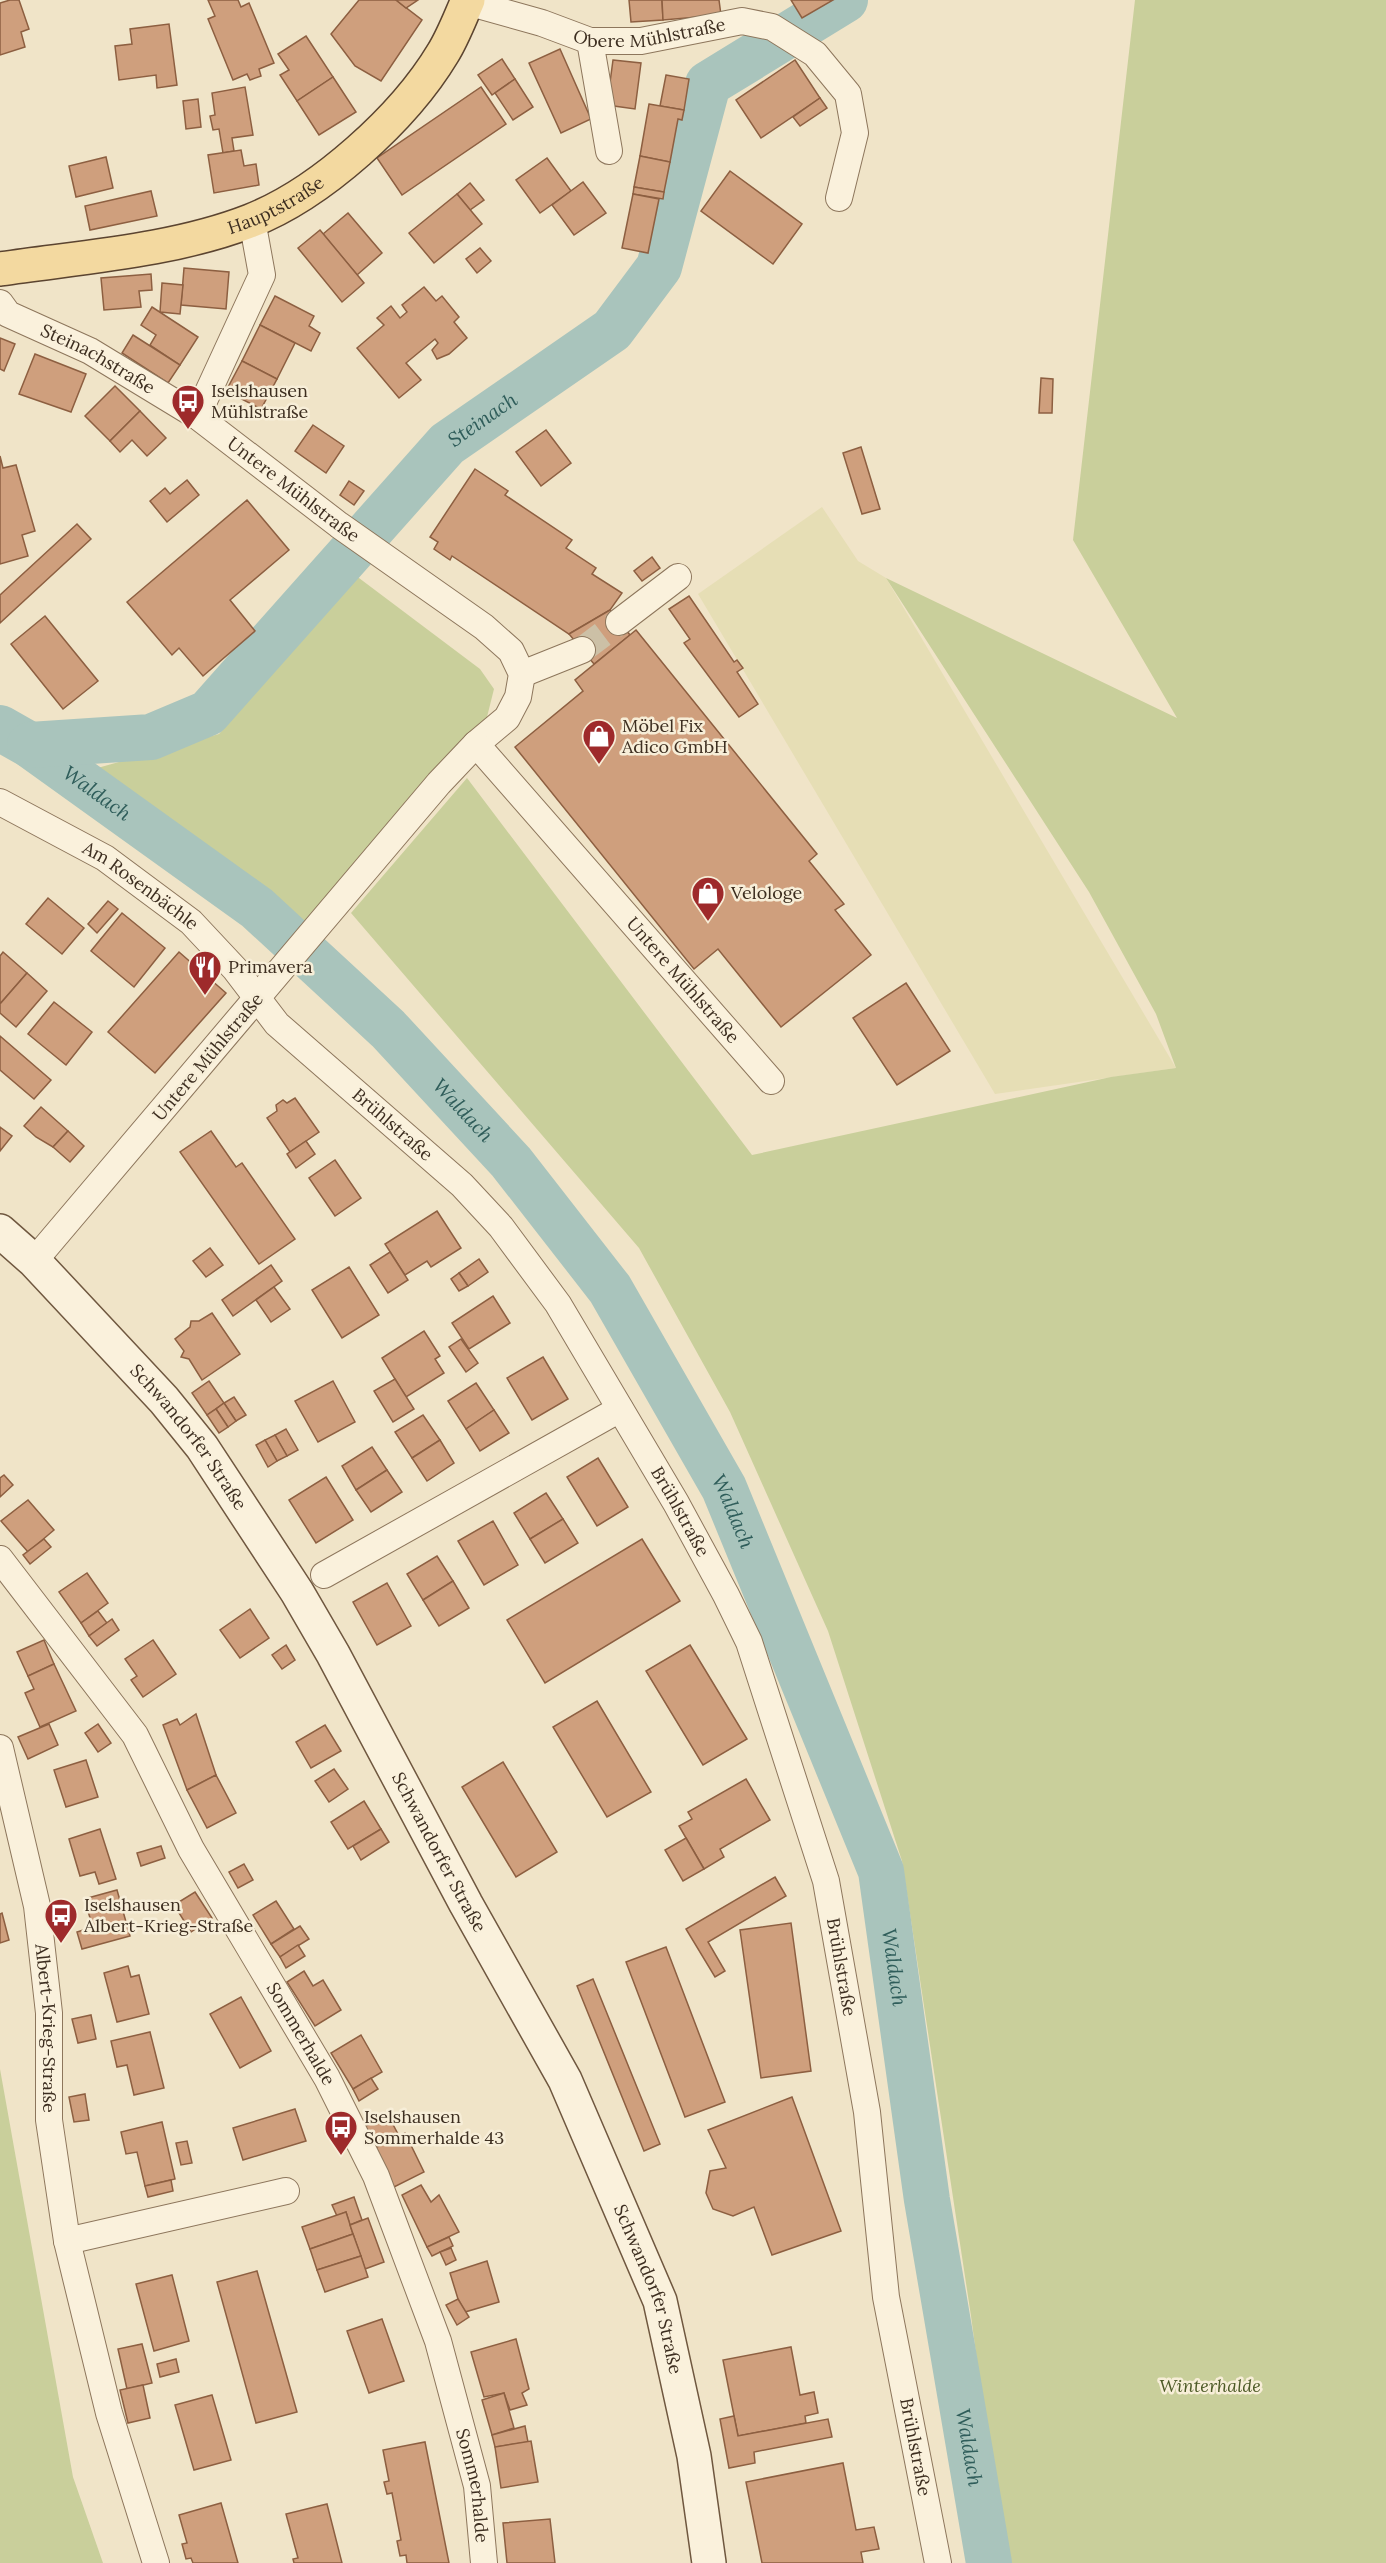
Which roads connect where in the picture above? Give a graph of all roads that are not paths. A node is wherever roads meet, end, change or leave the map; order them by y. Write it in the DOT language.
graph roads {
  1 [pos="467,1"];
  2 [pos="590,41"];
  3 [pos="609,151"];
  4 [pos="839,198"];
  5 [pos="252,220"];
  6 [pos="0,269"];
  7 [pos="0,303"];
  8 [pos="197,416"];
  9 [pos="678,577"];
  10 [pos="620,622"];
  11 [pos="582,650"];
  12 [pos="522,674"];
  13 [pos="476,744"];
  14 [pos="0,802"];
  15 [pos="257,998"];
  16 [pos="771,1081"];
  17 [pos="12,1246"];
  18 [pos="620,1409"];
  19 [pos="0,1559"];
  20 [pos="324,1575"];
  21 [pos="0,1748"];
  22 [pos="286,2191"];
  23 [pos="67,2241"];
  24 [pos="156,2563"];
  25 [pos="484,2563"];
  26 [pos="709,2563"];
  27 [pos="938,2563"];
  1 -- 2 [label="street, Obere Mühlstraße"];
  1 -- 5 [label="main road, Hauptstraße"];
  2 -- 3 [label="street"];
  2 -- 4 [label="street, Obere Mühlstraße"];
  5 -- 6 [label="main road, Hauptstraße"];
  5 -- 8 [label="street"];
  7 -- 8 [label="street, Steinachstraße"];
  8 -- 12 [label="street, Untere Mühlstraße"];
  9 -- 10 [label="street"];
  11 -- 12 [label="street"];
  12 -- 13 [label="street, Untere Mühlstraße"];
  13 -- 15 [label="street, Untere Mühlstraße"];
  13 -- 16 [label="street, Untere Mühlstraße"];
  14 -- 15 [label="street, Am Rosenbächle"];
  15 -- 17 [label="street, Untere Mühlstraße"];
  15 -- 18 [label="street, Brühlstraße"];
  17 -- 26 [label="main road, Schwandorfer Straße"];
  18 -- 20 [label="street"];
  18 -- 27 [label="street, Brühlstraße"];
  19 -- 25 [label="street, Sommerhalde"];
  21 -- 23 [label="street, Albert-Krieg-Straße"];
  22 -- 23 [label="street"];
  23 -- 24 [label="street, Albert-Krieg-Straße"];
}
